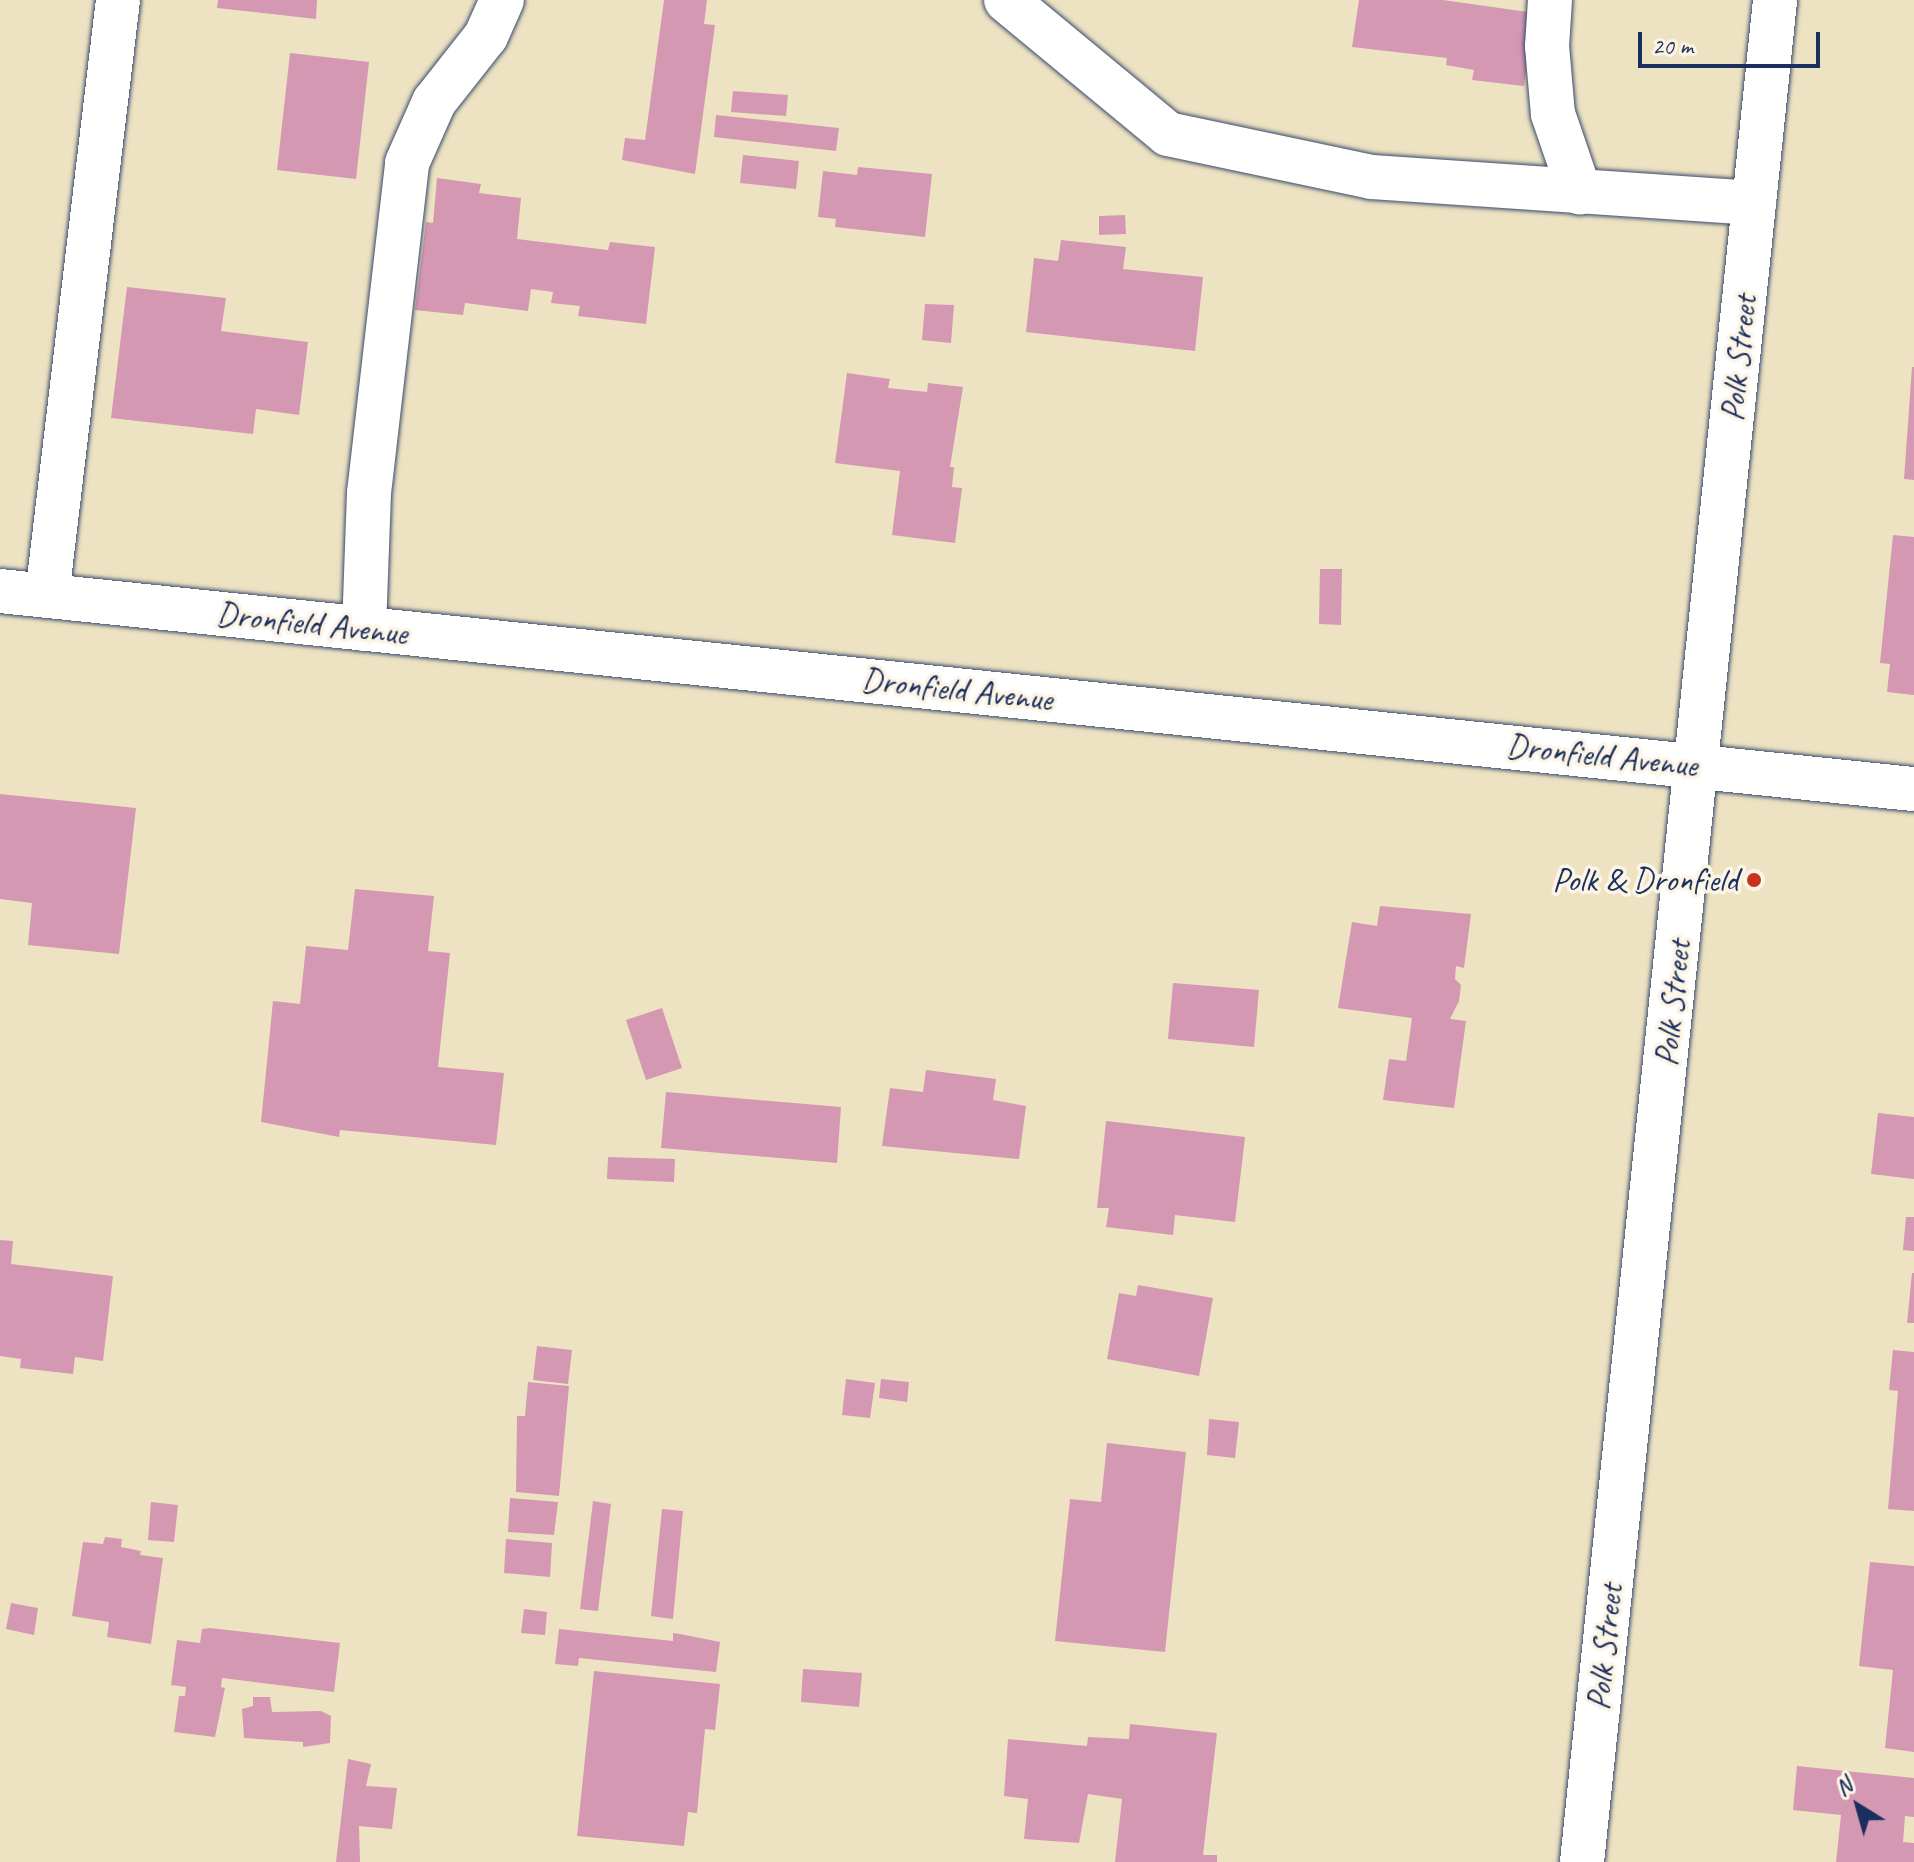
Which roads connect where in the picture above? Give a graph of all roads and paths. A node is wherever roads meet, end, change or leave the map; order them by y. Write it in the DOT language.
graph roads {
  1 [pos="118,0"];
  2 [pos="502,0"];
  3 [pos="1006,0"];
  4 [pos="1550,0"];
  5 [pos="1775,0"];
  6 [pos="1580,193"];
  7 [pos="1754,203"];
  8 [pos="0,591"];
  9 [pos="47,596"];
  10 [pos="364,629"];
  11 [pos="1697,764"];
  12 [pos="1914,789"];
  13 [pos="1582,1862"];
  1 -- 9 [label="street"];
  2 -- 10 [label="street"];
  3 -- 6 [label="street"];
  4 -- 6 [label="street"];
  5 -- 7 [label="street, Polk Street"];
  6 -- 7 [label="street"];
  7 -- 11 [label="street, Polk Street"];
  8 -- 9 [label="street, Dronfield Avenue"];
  9 -- 10 [label="street, Dronfield Avenue"];
  10 -- 11 [label="street, Dronfield Avenue"];
  11 -- 12 [label="street, Dronfield Avenue"];
  11 -- 13 [label="street, Polk Street"];
}
